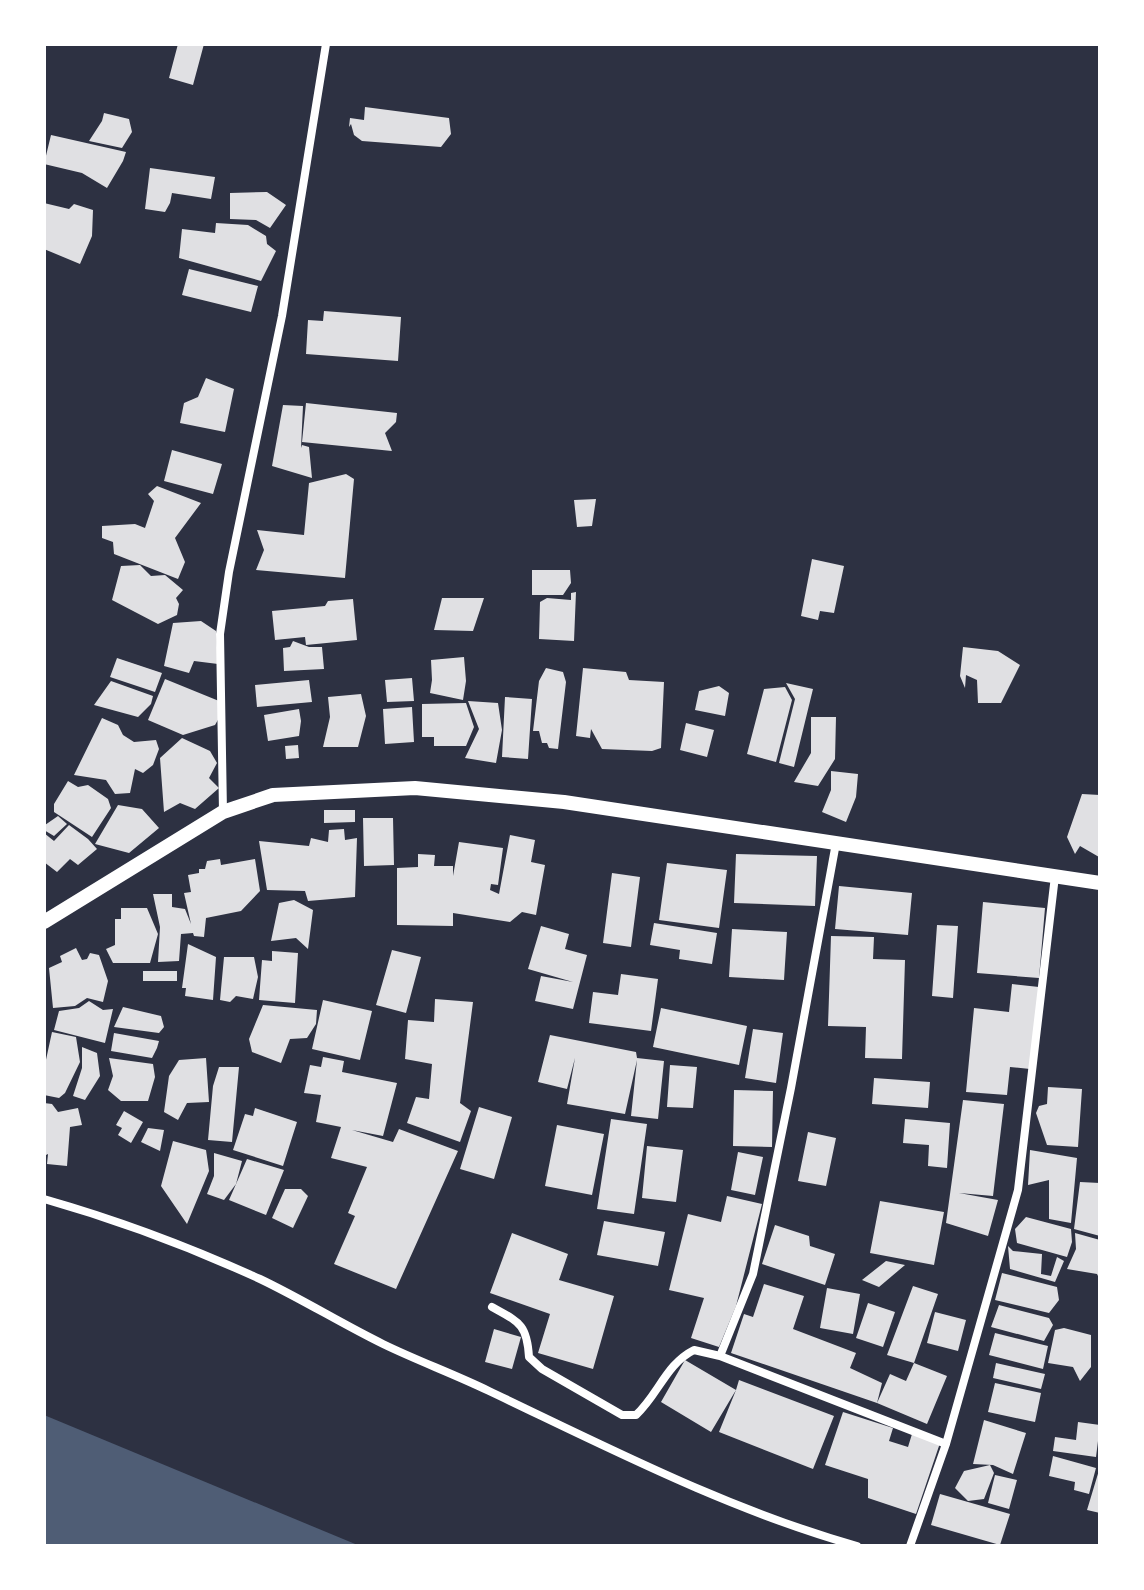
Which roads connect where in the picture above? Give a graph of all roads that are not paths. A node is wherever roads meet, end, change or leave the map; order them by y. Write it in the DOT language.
graph roads {
  1 [pos="326,44"];
  2 [pos="223,812"];
  3 [pos="836,843"];
  4 [pos="1055,876"];
  5 [pos="1100,883"];
  6 [pos="44,922"];
  7 [pos="44,1199"];
  8 [pos="492,1307"];
  9 [pos="720,1356"];
  10 [pos="946,1444"];
  11 [pos="857,1546"];
  12 [pos="910,1546"];
  1 -- 2 [label="street"];
  2 -- 3 [label="street"];
  2 -- 6 [label="street"];
  3 -- 4 [label="street"];
  3 -- 9 [label="street"];
  4 -- 5 [label="street"];
  4 -- 10 [label="street"];
  7 -- 11 [label="street"];
  8 -- 9 [label="street"];
  9 -- 10 [label="street"];
  10 -- 12 [label="street"];
}
